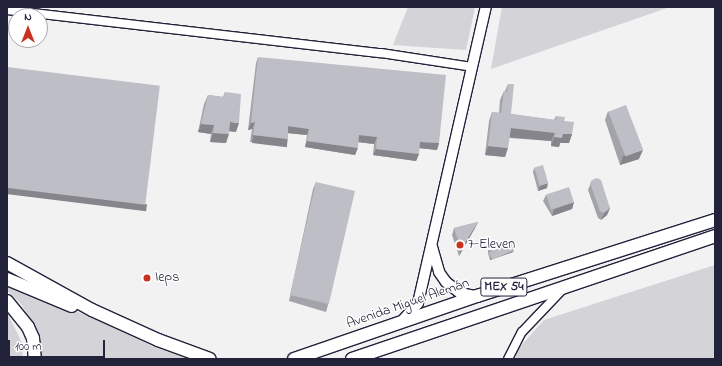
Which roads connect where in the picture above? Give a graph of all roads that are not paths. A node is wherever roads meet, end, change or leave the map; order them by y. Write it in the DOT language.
graph roads {
  1 [pos="486,7"];
  2 [pos="7,10"];
  3 [pos="472,67"];
  4 [pos="715,220"];
  5 [pos="715,236"];
  6 [pos="432,247"];
  7 [pos="7,263"];
  8 [pos="7,279"];
  9 [pos="565,287"];
  10 [pos="477,296"];
  11 [pos="7,301"];
  12 [pos="92,310"];
  13 [pos="397,324"];
  14 [pos="35,359"];
  15 [pos="210,359"];
  16 [pos="294,359"];
  17 [pos="352,359"];
  18 [pos="508,359"];
  1 -- 3 [label="main road"];
  2 -- 3 [label="street"];
  3 -- 6 [label="main road"];
  4 -- 10 [label="highway, Avenida Miguel Alemán / MEX 54"];
  5 -- 9 [label="highway, MEX 54"];
  6 -- 10 [label="main road"];
  6 -- 13 [label="main road"];
  7 -- 12 [label="highway"];
  8 -- 12 [label="highway"];
  9 -- 17 [label="highway, MEX 54"];
  9 -- 18 [label="street"];
  10 -- 13 [label="highway, Avenida Miguel Alemán / MEX 54"];
  11 -- 14 [label="highway"];
  12 -- 15 [label="highway"];
  13 -- 16 [label="highway, Avenida Miguel Alemán / MEX 54"];
}
